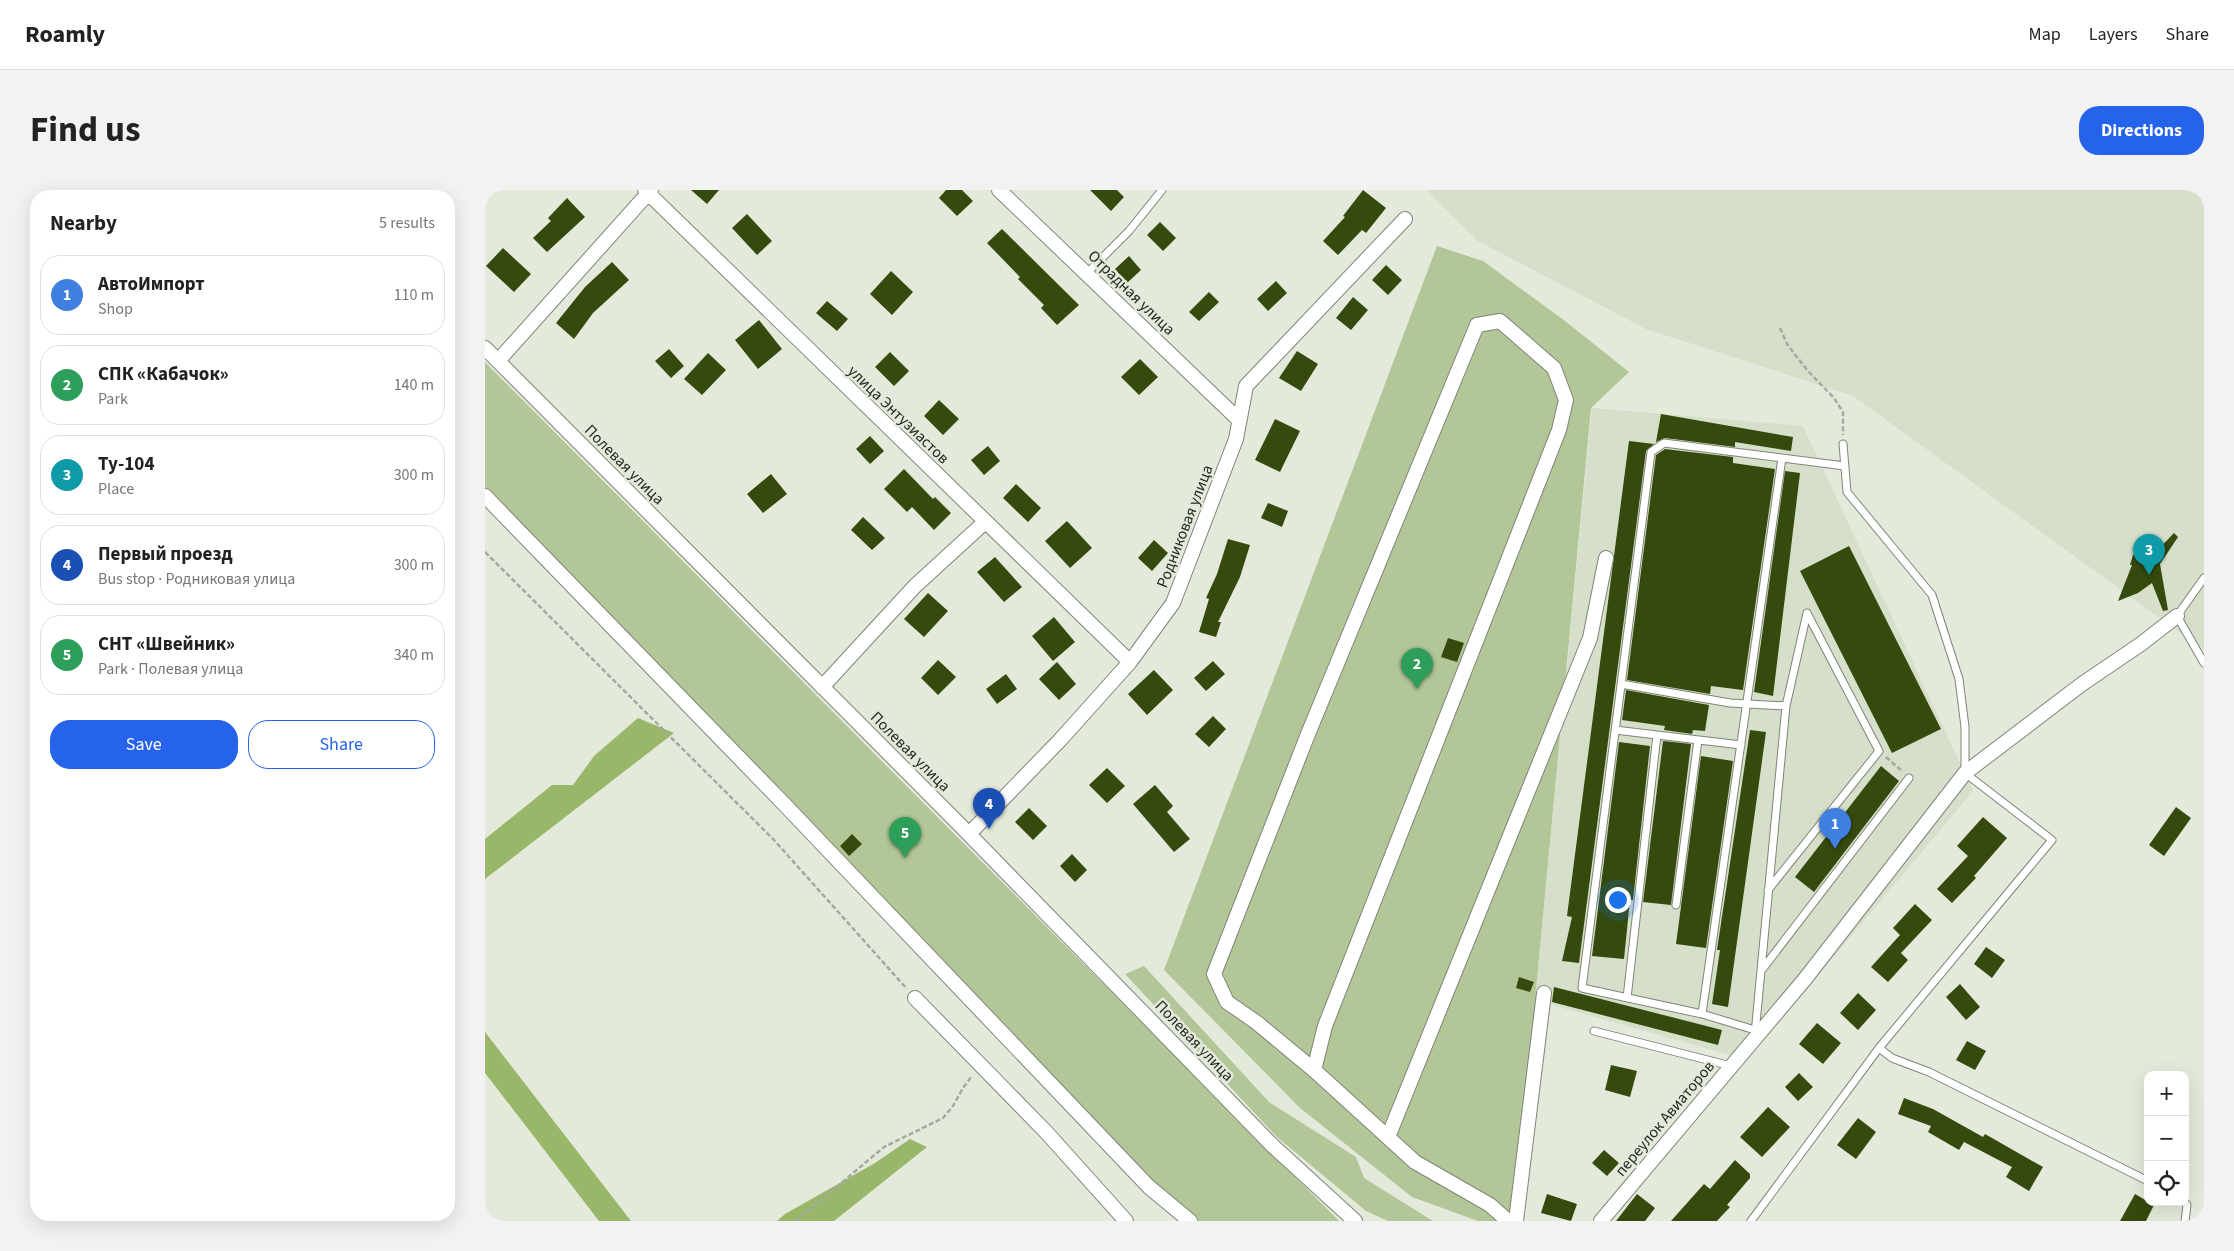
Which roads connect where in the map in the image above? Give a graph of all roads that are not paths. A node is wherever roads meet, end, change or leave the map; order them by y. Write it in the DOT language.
graph roads {
  1 [pos="999,190"];
  2 [pos="1163,190"];
  3 [pos="648,191"];
  4 [pos="1405,219"];
  5 [pos="1087,273"];
  6 [pos="485,348"];
  7 [pos="498,361"];
  8 [pos="1239,420"];
  9 [pos="1843,444"];
  10 [pos="1782,458"];
  11 [pos="1845,466"];
  12 [pos="485,496"];
  13 [pos="985,522"];
  14 [pos="1606,558"];
  15 [pos="2204,578"];
  16 [pos="2177,616"];
  17 [pos="1130,662"];
  18 [pos="2204,663"];
  19 [pos="1621,684"];
  20 [pos="823,687"];
  21 [pos="1747,704"];
  22 [pos="1786,706"];
  23 [pos="1615,730"];
  24 [pos="1657,734"];
  25 [pos="1698,740"];
  26 [pos="1741,745"];
  27 [pos="1965,773"];
  28 [pos="1909,778"];
  29 [pos="969,834"];
  30 [pos="1769,890"];
  31 [pos="1676,904"];
  32 [pos="1761,971"];
  33 [pos="1544,993"];
  34 [pos="915,998"];
  35 [pos="1627,998"];
  36 [pos="1702,1014"];
  37 [pos="1594,1031"];
  38 [pos="1755,1035"];
  39 [pos="1879,1048"];
  40 [pos="1731,1066"];
  41 [pos="1315,1070"];
  42 [pos="1389,1137"];
  43 [pos="2144,1179"];
  44 [pos="2187,1206"];
  45 [pos="1126,1221"];
  46 [pos="1190,1221"];
  47 [pos="1355,1221"];
  48 [pos="1508,1221"];
  49 [pos="1516,1221"];
  50 [pos="1601,1221"];
  51 [pos="1751,1221"];
  52 [pos="2185,1221"];
  1 -- 5 [label="street, Отрадная улица"];
  2 -- 5 [label="lane"];
  3 -- 7 [label="street"];
  3 -- 13 [label="street, улица Энтузиастов"];
  4 -- 8 [label="street, Родниковая улица"];
  5 -- 8 [label="street, Отрадная улица"];
  6 -- 7 [label="street, Полевая улица"];
  7 -- 20 [label="street, Полевая улица"];
  8 -- 17 [label="street, Родниковая улица"];
  9 -- 11 [label="lane"];
  10 -- 11 [label="lane"];
  10 -- 19 [label="lane"];
  10 -- 21 [label="lane"];
  11 -- 27 [label="lane"];
  12 -- 46 [label="street"];
  13 -- 17 [label="street, улица Энтузиастов"];
  13 -- 20 [label="street"];
  14 -- 42 [label="street"];
  15 -- 16 [label="lane"];
  16 -- 18 [label="lane"];
  16 -- 27 [label="street, переулок Авиаторов"];
  17 -- 29 [label="street, Родниковая улица"];
  19 -- 21 [label="lane"];
  19 -- 23 [label="lane"];
  20 -- 29 [label="street, Полевая улица"];
  21 -- 22 [label="lane"];
  21 -- 26 [label="lane"];
  22 -- 30 [label="lane"];
  22 -- 30 [label="lane"];
  23 -- 24 [label="lane"];
  23 -- 35 [label="lane"];
  24 -- 25 [label="lane"];
  24 -- 35 [label="lane"];
  25 -- 26 [label="lane"];
  25 -- 31 [label="lane"];
  26 -- 36 [label="lane"];
  27 -- 38 [label="street, переулок Авиаторов"];
  27 -- 39 [label="lane"];
  28 -- 32 [label="lane"];
  29 -- 47 [label="street, Полевая улица"];
  30 -- 32 [label="lane"];
  32 -- 38 [label="lane"];
  33 -- 49 [label="street"];
  34 -- 45 [label="street"];
  35 -- 36 [label="lane"];
  36 -- 38 [label="lane"];
  37 -- 40 [label="lane"];
  38 -- 40 [label="street, переулок Авиаторов"];
  39 -- 43 [label="lane"];
  39 -- 51 [label="lane"];
  40 -- 50 [label="street, переулок Авиаторов"];
  41 -- 41 [label="street"];
  41 -- 42 [label="street"];
  42 -- 48 [label="street"];
  44 -- 52 [label="lane"];
}
